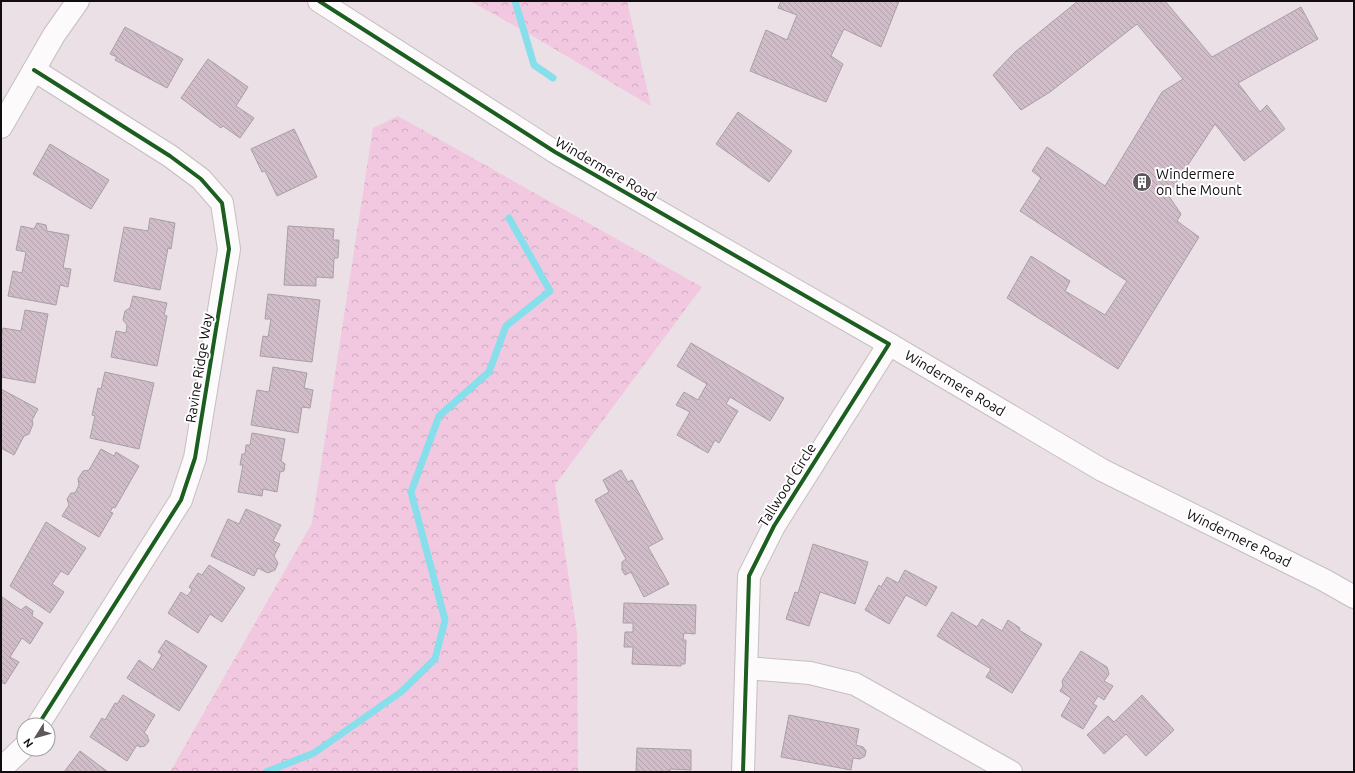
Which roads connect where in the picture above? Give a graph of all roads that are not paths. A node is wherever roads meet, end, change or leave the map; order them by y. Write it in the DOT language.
graph roads {
  1 [pos="78,1"];
  2 [pos="319,1"];
  3 [pos="34,70"];
  4 [pos="1,127"];
  5 [pos="889,344"];
  6 [pos="1354,597"];
  7 [pos="746,668"];
  8 [pos="43,717"];
  9 [pos="16,755"];
  10 [pos="1,769"];
  11 [pos="742,772"];
  12 [pos="1011,772"];
  1 -- 3 [label="street"];
  2 -- 5 [label="street, Windermere Road"];
  3 -- 4 [label="street"];
  3 -- 8 [label="street, Ravine Ridge Way"];
  5 -- 6 [label="street, Windermere Road"];
  5 -- 7 [label="street, Tallwood Circle"];
  7 -- 11 [label="street, Tallwood Circle"];
  7 -- 12 [label="street"];
  9 -- 10 [label="street"];
}
